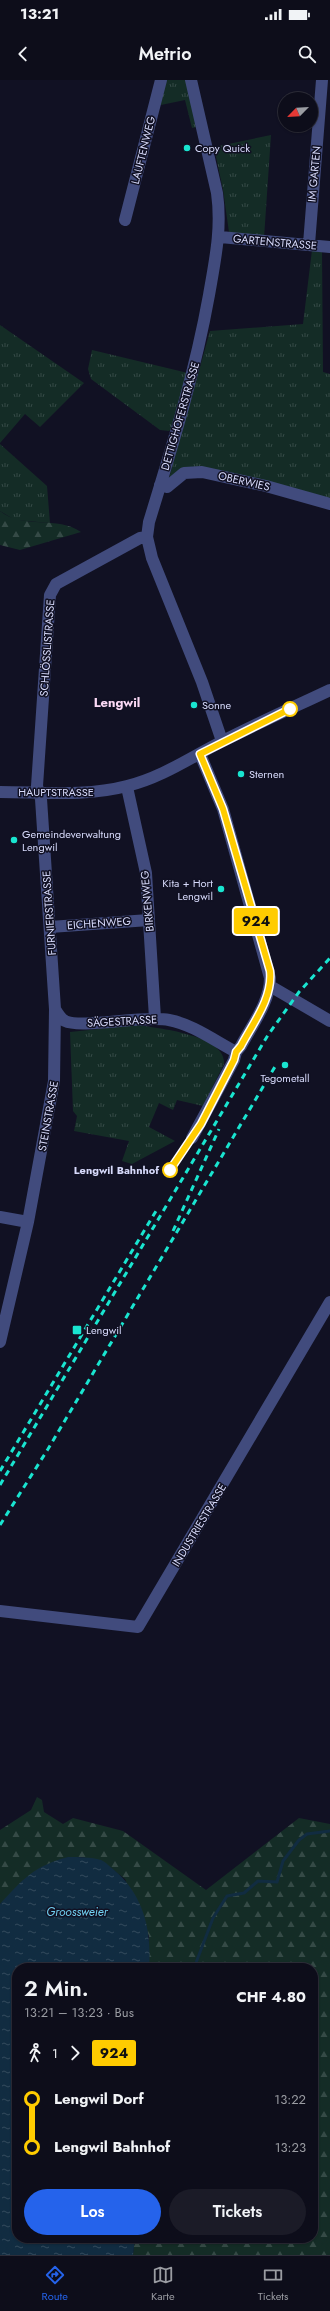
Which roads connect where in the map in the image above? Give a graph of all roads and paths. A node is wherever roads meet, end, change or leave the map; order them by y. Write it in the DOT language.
graph roads {
  1 [pos="161,80"];
  2 [pos="191,80"];
  3 [pos="322,80"];
  4 [pos="125,220"];
  5 [pos="220,237"];
  6 [pos="309,244"];
  7 [pos="330,247"];
  8 [pos="160,485"];
  9 [pos="330,504"];
  10 [pos="147,537"];
  11 [pos="330,690"];
  12 [pos="222,741"];
  13 [pos="200,754"];
  14 [pos="127,787"];
  15 [pos="0,792"];
  16 [pos="39,792"];
  17 [pos="149,920"];
  18 [pos="50,927"];
  19 [pos="270,986"];
  20 [pos="55,1009"];
  21 [pos="155,1018"];
  22 [pos="330,1021"];
  23 [pos="236,1052"];
  24 [pos="192,1138"];
  25 [pos="0,1217"];
  26 [pos="28,1222"];
  27 [pos="330,1302"];
  28 [pos="0,1342"];
  29 [pos="0,1611"];
  1 -- 4 [label="street, LAUFTENWEG"];
  2 -- 5 [label="street, DETTIGHOFERSTRASSE"];
  3 -- 6 [label="street, IM GARTEN"];
  5 -- 6 [label="street, GARTENSTRASSE"];
  5 -- 8 [label="street, DETTIGHOFERSTRASSE"];
  6 -- 7 [label="street, GARTENSTRASSE"];
  8 -- 9 [label="street, OBERWIES"];
  8 -- 10 [label="street, DETTIGHOFERSTRASSE"];
  10 -- 12 [label="street, DETTIGHOFERSTRASSE"];
  10 -- 16 [label="street, SCHLÖSSLISTRASSE"];
  11 -- 12 [label="street, HAUPTSTRASSE"];
  12 -- 13 [label="street, HAUPTSTRASSE"];
  13 -- 14 [label="street, HAUPTSTRASSE"];
  13 -- 19 [label="street"];
  14 -- 16 [label="street, HAUPTSTRASSE"];
  14 -- 17 [label="street, BIRKENWEG"];
  15 -- 16 [label="street, HAUPTSTRASSE"];
  16 -- 18 [label="street, FURNIERSTRASSE"];
  17 -- 18 [label="street, EICHENWEG"];
  17 -- 21 [label="street, BIRKENWEG"];
  18 -- 20 [label="street, FURNIERSTRASSE"];
  19 -- 22 [label="street"];
  19 -- 23 [label="street"];
  20 -- 21 [label="street, SÄGESTRASSE"];
  20 -- 26 [label="street, STEINSTRASSE"];
  21 -- 23 [label="street, SÄGESTRASSE"];
  23 -- 24 [label="street"];
  25 -- 26 [label="street"];
  26 -- 28 [label="street, STEINSTRASSE"];
  27 -- 29 [label="street, INDUSTRIESTRASSE"];
}
